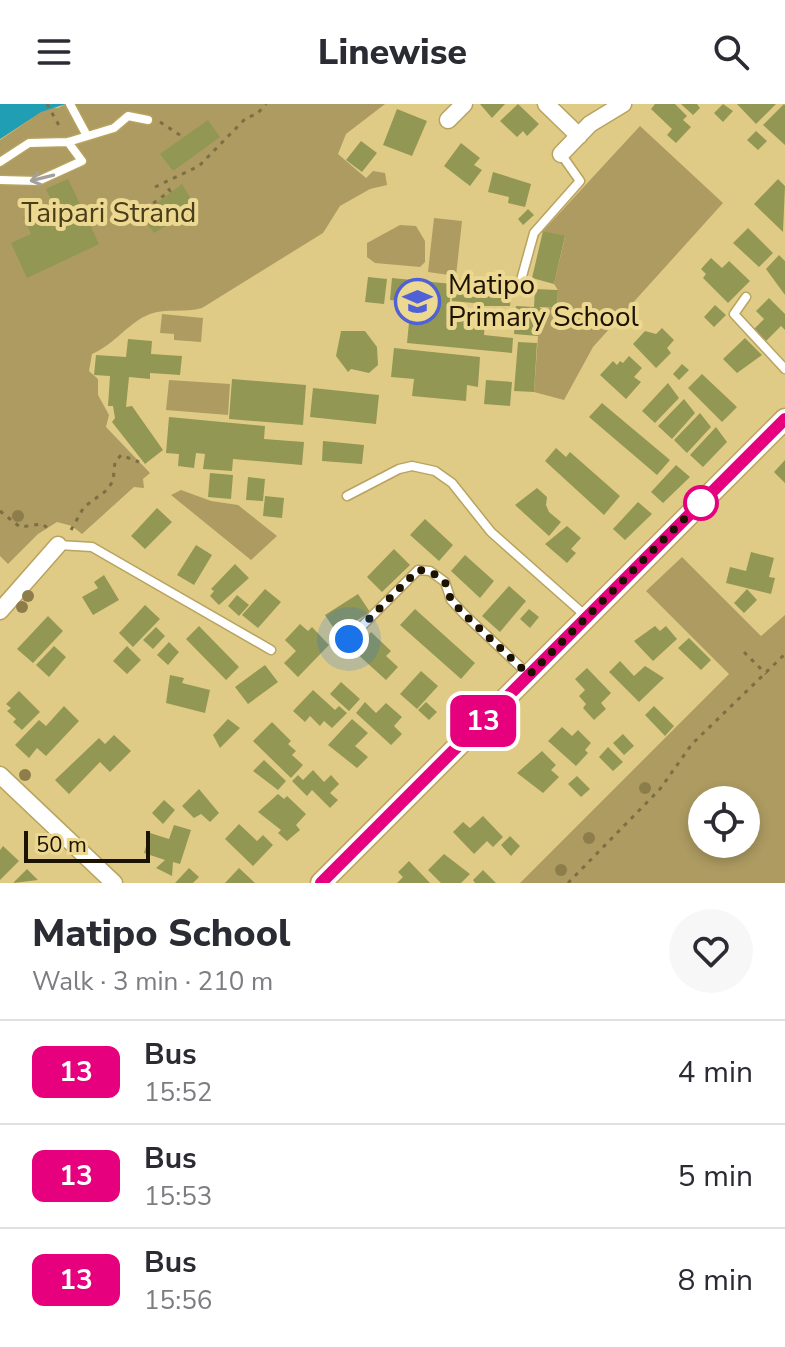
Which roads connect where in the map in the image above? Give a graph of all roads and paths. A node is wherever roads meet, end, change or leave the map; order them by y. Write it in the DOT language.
graph roads {
  1 [pos="47,104"];
  2 [pos="70,104"];
  3 [pos="266,104"];
  4 [pos="464,104"];
  5 [pos="546,104"];
  6 [pos="623,104"];
  7 [pos="53,115"];
  8 [pos="148,120"];
  9 [pos="448,120"];
  10 [pos="86,134"];
  11 [pos="180,135"];
  12 [pos="579,136"];
  13 [pos="68,142"];
  14 [pos="561,154"];
  15 [pos="0,162"];
  16 [pos="0,180"];
  17 [pos="165,184"];
  18 [pos="155,187"];
  19 [pos="132,202"];
  20 [pos="521,280"];
  21 [pos="746,297"];
  22 [pos="785,369"];
  23 [pos="785,419"];
  24 [pos="139,462"];
  25 [pos="347,496"];
  26 [pos="0,511"];
  27 [pos="49,529"];
  28 [pos="71,530"];
  29 [pos="58,545"];
  30 [pos="0,611"];
  31 [pos="587,617"];
  32 [pos="349,639"];
  33 [pos="271,650"];
  34 [pos="744,652"];
  35 [pos="785,654"];
  36 [pos="766,674"];
  37 [pos="529,675"];
  38 [pos="2,780"];
  39 [pos="114,883"];
  40 [pos="321,883"];
  41 [pos="568,883"];
  1 -- 7 [label="path"];
  2 -- 10 [label="lane"];
  3 -- 17 [label="path"];
  4 -- 9 [label="street"];
  5 -- 12 [label="street"];
  6 -- 12 [label="street"];
  8 -- 10 [label="lane"];
  8 -- 11 [label="path"];
  10 -- 13 [label="lane"];
  12 -- 14 [label="street"];
  13 -- 15 [label="lane"];
  13 -- 16 [label="lane, one-way"];
  14 -- 20 [label="lane"];
  17 -- 18 [label="path"];
  17 -- 19 [label="path"];
  21 -- 22 [label="lane"];
  23 -- 31 [label="street"];
  24 -- 28 [label="path"];
  25 -- 31 [label="lane"];
  26 -- 27 [label="path"];
  29 -- 30 [label="street"];
  29 -- 33 [label="lane"];
  31 -- 37 [label="street"];
  32 -- 37 [label="lane"];
  34 -- 36 [label="path"];
  35 -- 36 [label="path"];
  36 -- 41 [label="path"];
  37 -- 40 [label="street"];
  38 -- 39 [label="street"];
}
